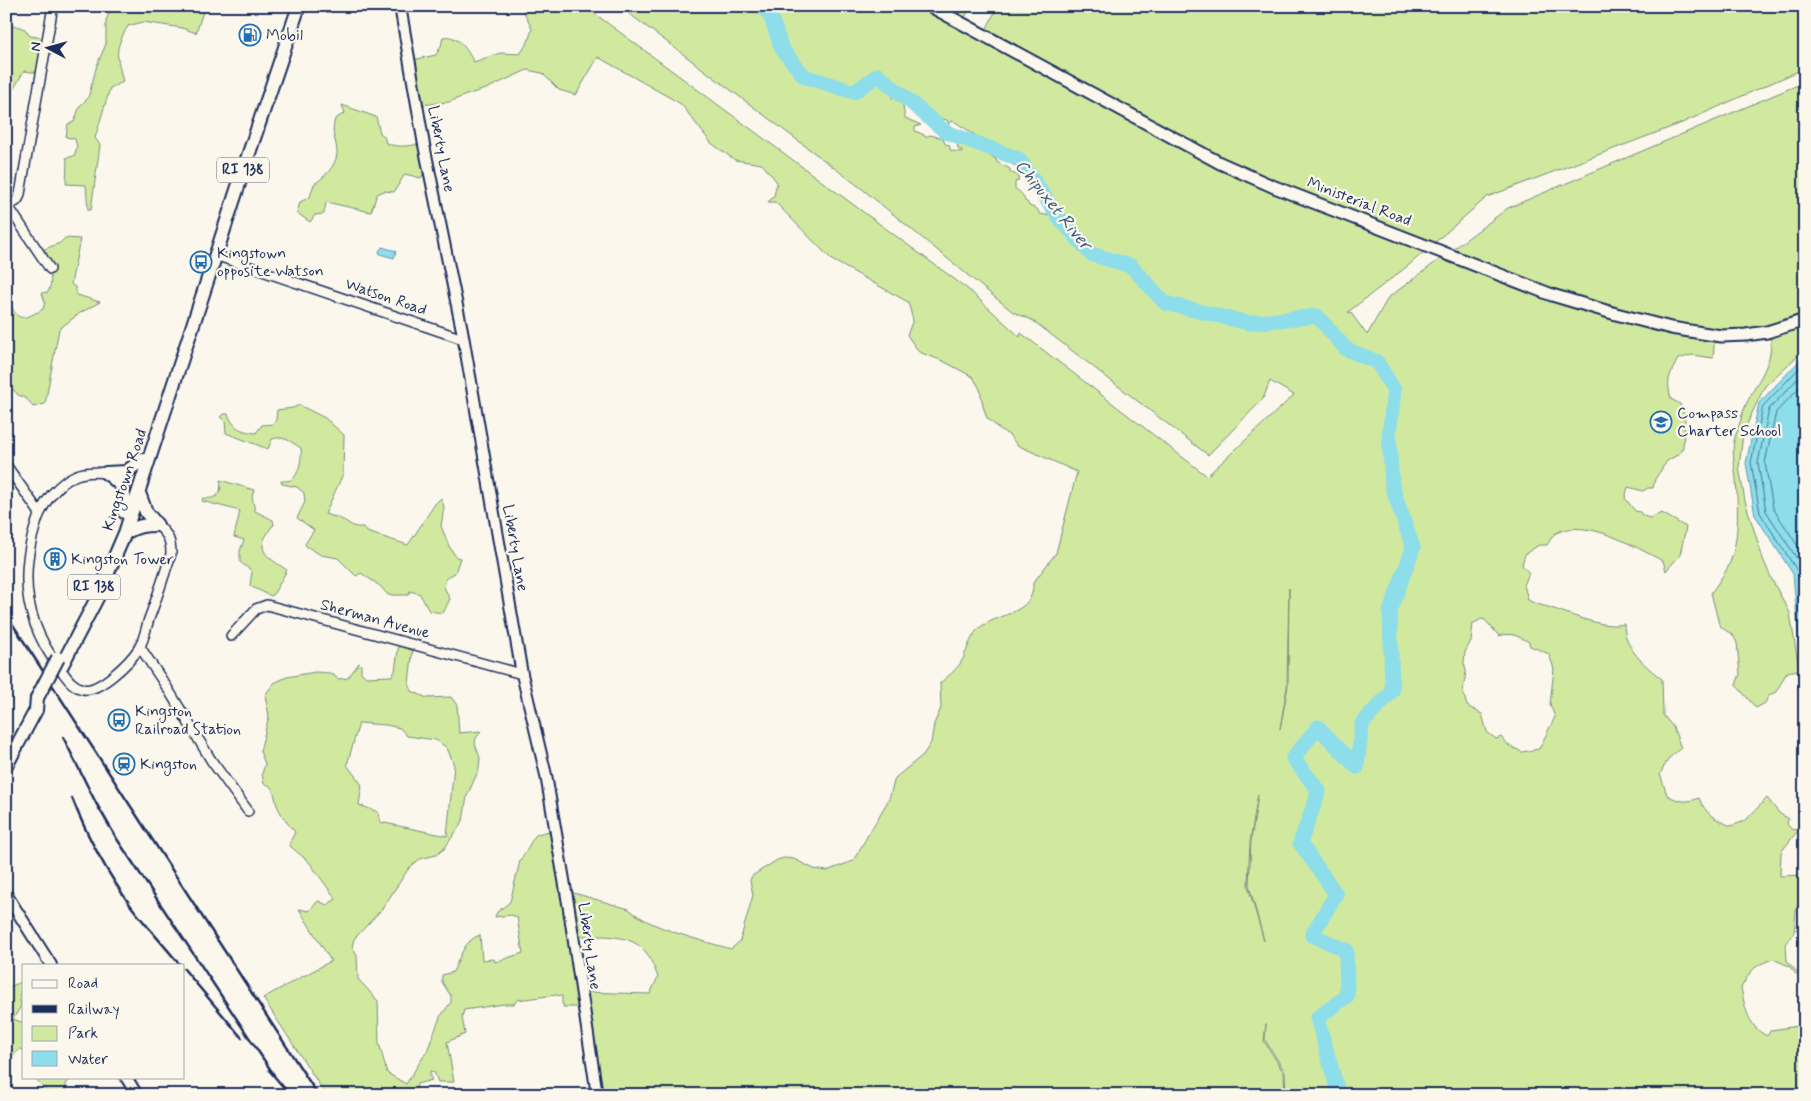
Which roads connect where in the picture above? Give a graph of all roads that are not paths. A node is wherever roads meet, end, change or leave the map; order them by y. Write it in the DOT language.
graph roads {
  1 [pos="53,6"];
  2 [pos="299,6"];
  3 [pos="400,6"];
  4 [pos="930,6"];
  5 [pos="6,204"];
  6 [pos="216,255"];
  7 [pos="50,269"];
  8 [pos="1805,320"];
  9 [pos="189,335"];
  10 [pos="463,339"];
  11 [pos="142,460"];
  12 [pos="6,465"];
  13 [pos="106,473"];
  14 [pos="139,493"];
  15 [pos="39,512"];
  16 [pos="124,512"];
  17 [pos="157,526"];
  18 [pos="124,533"];
  19 [pos="231,636"];
  20 [pos="140,647"];
  21 [pos="60,662"];
  22 [pos="522,674"];
  23 [pos="6,766"];
  24 [pos="248,811"];
  25 [pos="6,894"];
  26 [pos="50,964"];
  27 [pos="127,1078"];
  28 [pos="137,1095"];
  29 [pos="597,1095"];
  1 -- 5 [label="street"];
  2 -- 6 [label="main road, Kingstown Road / RI 138"];
  3 -- 10 [label="street, Liberty Lane"];
  4 -- 8 [label="main road, Ministerial Road"];
  5 -- 7 [label="street"];
  6 -- 9 [label="main road, Kingstown Road / RI 138"];
  6 -- 10 [label="street, Watson Road"];
  9 -- 11 [label="main road, Kingstown Road / RI 138"];
  9 -- 14 [label="main road, Kingstown Road / RI 138"];
  10 -- 22 [label="street, Liberty Lane"];
  11 -- 13 [label="main road"];
  11 -- 16 [label="main road, Kingstown Road / RI 138"];
  12 -- 15 [label="street"];
  13 -- 15 [label="street"];
  13 -- 16 [label="main road"];
  14 -- 17 [label="main road"];
  14 -- 18 [label="main road, Kingstown Road / RI 138"];
  15 -- 20 [label="street"];
  16 -- 21 [label="main road, Kingstown Road / RI 138"];
  17 -- 18 [label="main road"];
  17 -- 20 [label="street"];
  18 -- 21 [label="main road, Kingstown Road / RI 138"];
  19 -- 22 [label="street, Sherman Avenue"];
  20 -- 24 [label="street"];
  21 -- 23 [label="main road, Kingstown Road / RI 138"];
  22 -- 29 [label="street, Liberty Lane"];
  25 -- 26 [label="street"];
  27 -- 28 [label="street"];
}
